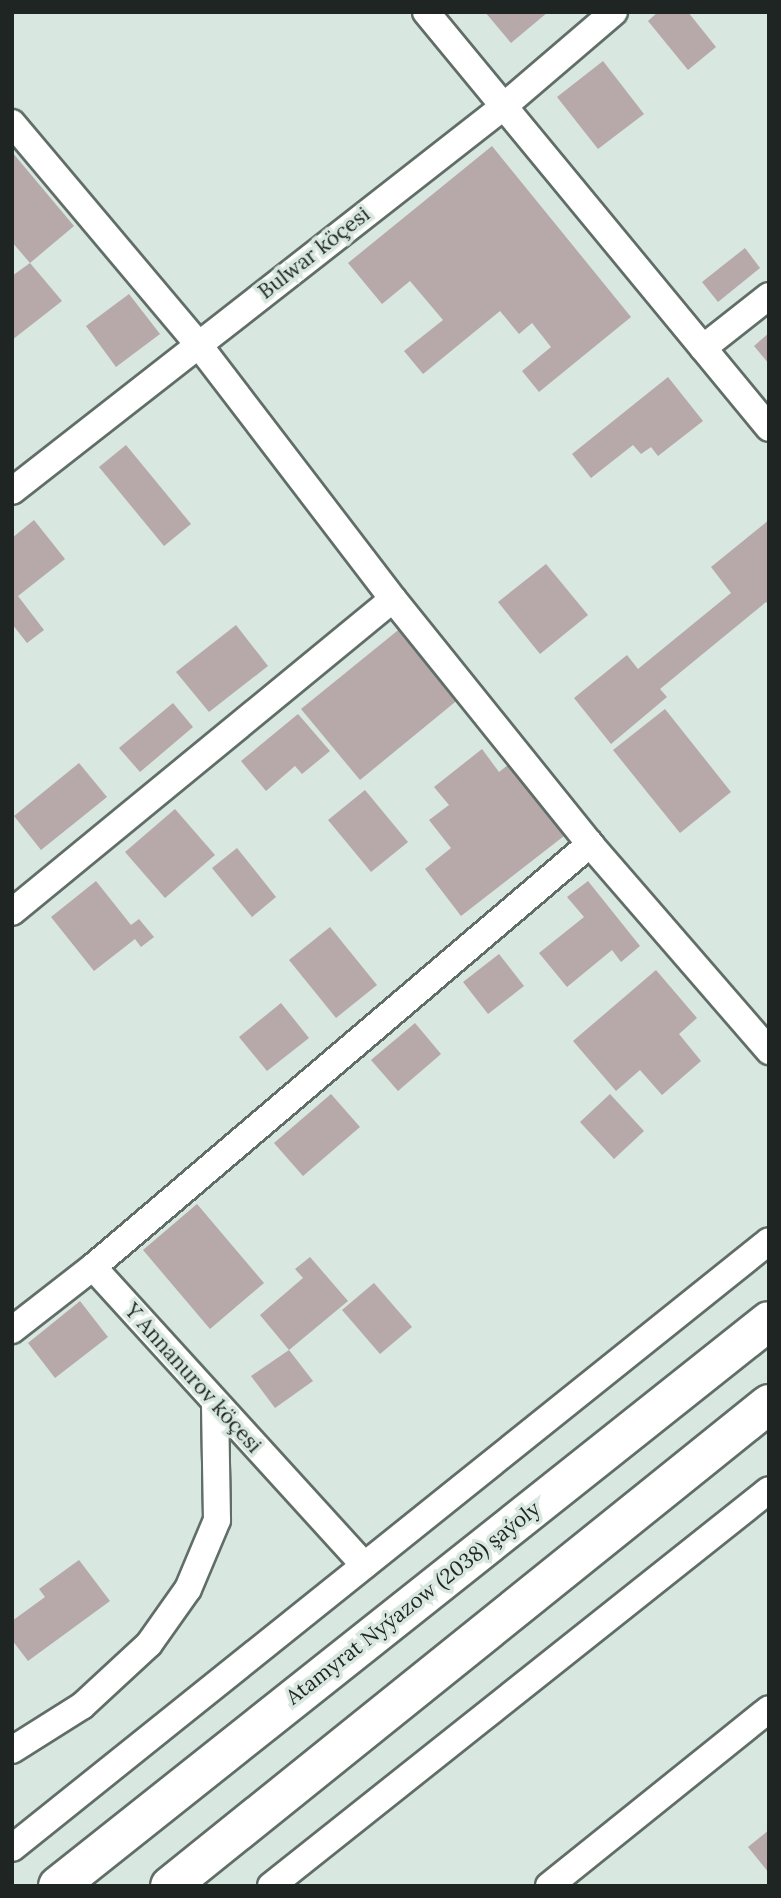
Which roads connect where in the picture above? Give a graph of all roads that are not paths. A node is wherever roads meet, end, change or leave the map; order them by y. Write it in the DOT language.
graph roads {
  1 [pos="426,12"];
  2 [pos="614,12"];
  3 [pos="503,107"];
  4 [pos="12,123"];
  5 [pos="769,296"];
  6 [pos="198,344"];
  7 [pos="704,348"];
  8 [pos="769,428"];
  9 [pos="12,491"];
  10 [pos="393,599"];
  11 [pos="590,844"];
  12 [pos="12,912"];
  13 [pos="769,1051"];
  14 [pos="769,1241"];
  15 [pos="93,1267"];
  16 [pos="769,1321"];
  17 [pos="12,1330"];
  18 [pos="215,1403"];
  19 [pos="769,1404"];
  20 [pos="769,1490"];
  21 [pos="364,1564"];
  22 [pos="769,1709"];
  23 [pos="12,1750"];
  24 [pos="12,1848"];
  25 [pos="58,1886"];
  26 [pos="170,1886"];
  27 [pos="271,1886"];
  28 [pos="549,1886"];
  1 -- 3 [label="street"];
  2 -- 3 [label="street, Bulwar köçesi"];
  3 -- 6 [label="street, Bulwar köçesi"];
  3 -- 7 [label="street"];
  4 -- 6 [label="street"];
  5 -- 7 [label="street"];
  6 -- 9 [label="street, Bulwar köçesi"];
  6 -- 10 [label="street"];
  7 -- 8 [label="street"];
  10 -- 11 [label="street"];
  10 -- 12 [label="street"];
  11 -- 13 [label="street"];
  11 -- 15 [label="street"];
  14 -- 21 [label="street"];
  15 -- 17 [label="street"];
  15 -- 18 [label="street, Y Annanurov köçesi"];
  16 -- 25 [label="main road, Atamyrat Nyýazow (2038) şaýoly"];
  18 -- 21 [label="street, Y Annanurov köçesi"];
  18 -- 23 [label="street"];
  19 -- 26 [label="main road"];
  20 -- 27 [label="street"];
  21 -- 24 [label="street"];
  22 -- 28 [label="street"];
}
